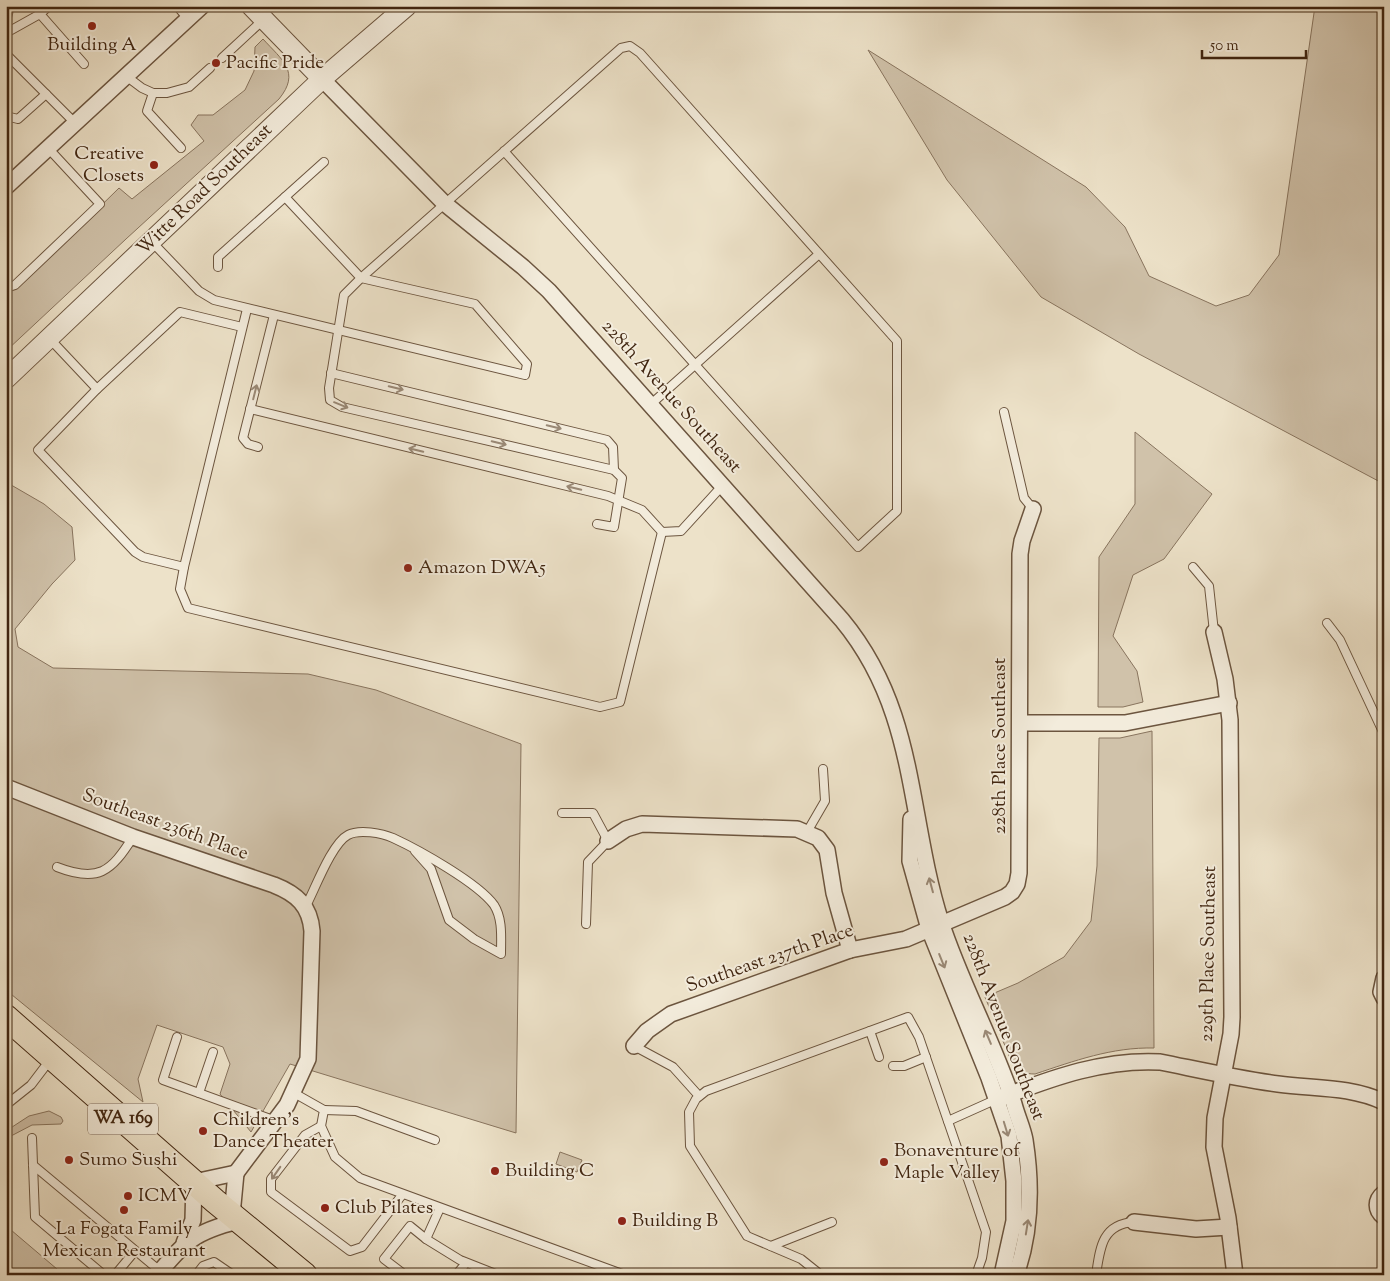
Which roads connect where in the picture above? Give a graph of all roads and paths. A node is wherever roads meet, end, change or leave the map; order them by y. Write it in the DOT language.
graph roads {
  1 [pos="10,6"];
  2 [pos="49,6"];
  3 [pos="177,6"];
  4 [pos="202,6"];
  5 [pos="407,6"];
  6 [pos="254,10"];
  7 [pos="40,14"];
  8 [pos="188,19"];
  9 [pos="6,21"];
  10 [pos="6,33"];
  11 [pos="6,54"];
  12 [pos="222,58"];
  13 [pos="84,64"];
  14 [pos="210,68"];
  15 [pos="126,76"];
  16 [pos="322,79"];
  17 [pos="153,93"];
  18 [pos="46,94"];
  19 [pos="6,116"];
  20 [pos="76,122"];
  21 [pos="48,148"];
  22 [pos="181,148"];
  23 [pos="504,151"];
  24 [pos="324,162"];
  25 [pos="6,187"];
  26 [pos="285,197"];
  27 [pos="444,203"];
  28 [pos="151,241"];
  29 [pos="819,254"];
  30 [pos="218,268"];
  31 [pos="361,278"];
  32 [pos="6,288"];
  33 [pos="247,308"];
  34 [pos="274,315"];
  35 [pos="242,327"];
  36 [pos="337,330"];
  37 [pos="49,338"];
  38 [pos="694,363"];
  39 [pos="331,372"];
  40 [pos="6,379"];
  41 [pos="97,389"];
  42 [pos="650,405"];
  43 [pos="250,410"];
  44 [pos="1004,412"];
  45 [pos="258,447"];
  46 [pos="614,470"];
  47 [pos="724,485"];
  48 [pos="620,503"];
  49 [pos="1033,509"];
  50 [pos="597,524"];
  51 [pos="662,532"];
  52 [pos="184,567"];
  53 [pos="1193,567"];
  54 [pos="1327,623"];
  55 [pos="1214,632"];
  56 [pos="1229,703"];
  57 [pos="1020,723"];
  58 [pos="1384,734"];
  59 [pos="823,769"];
  60 [pos="6,787"];
  61 [pos="562,813"];
  62 [pos="807,832"];
  63 [pos="133,837"];
  64 [pos="608,842"];
  65 [pos="415,851"];
  66 [pos="57,867"];
  67 [pos="306,906"];
  68 [pos="586,924"];
  69 [pos="935,926"];
  70 [pos="850,950"];
  71 [pos="1384,978"];
  72 [pos="1384,998"];
  73 [pos="6,1017"];
  74 [pos="870,1031"];
  75 [pos="177,1037"];
  76 [pos="634,1046"];
  77 [pos="213,1052"];
  78 [pos="52,1057"];
  79 [pos="879,1057"];
  80 [pos="926,1057"];
  81 [pos="893,1066"];
  82 [pos="1224,1074"];
  83 [pos="200,1093"];
  84 [pos="294,1093"];
  85 [pos="699,1096"];
  86 [pos="1004,1097"];
  87 [pos="1384,1102"];
  88 [pos="6,1105"];
  89 [pos="324,1110"];
  90 [pos="276,1121"];
  91 [pos="948,1121"];
  92 [pos="321,1126"];
  93 [pos="32,1138"];
  94 [pos="435,1140"];
  95 [pos="33,1165"];
  96 [pos="236,1173"];
  97 [pos="194,1182"];
  98 [pos="1384,1193"];
  99 [pos="402,1195"];
  100 [pos="440,1208"];
  101 [pos="1384,1217"];
  102 [pos="235,1218"];
  103 [pos="832,1222"];
  104 [pos="1134,1222"];
  105 [pos="1229,1226"];
  106 [pos="426,1239"];
  107 [pos="184,1243"];
  108 [pos="771,1246"];
  109 [pos="135,1251"];
  110 [pos="466,1262"];
  111 [pos="158,1273"];
  112 [pos="104,1275"];
  113 [pos="115,1275"];
  114 [pos="196,1275"];
  115 [pos="233,1275"];
  116 [pos="304,1275"];
  117 [pos="405,1275"];
  118 [pos="456,1275"];
  119 [pos="498,1275"];
  120 [pos="625,1275"];
  121 [pos="821,1275"];
  122 [pos="976,1275"];
  123 [pos="1002,1275"];
  124 [pos="1016,1275"];
  125 [pos="1096,1275"];
  126 [pos="1235,1275"];
  1 -- 9 [label="lane"];
  2 -- 7 [label="lane"];
  3 -- 8 [label="lane"];
  4 -- 8 [label="street"];
  5 -- 16 [label="street, Witte Road Southeast"];
  6 -- 12 [label="lane"];
  6 -- 16 [label="street"];
  7 -- 10 [label="lane"];
  7 -- 13 [label="lane"];
  8 -- 15 [label="street"];
  11 -- 18 [label="lane"];
  14 -- 17 [label="lane"];
  15 -- 17 [label="lane"];
  15 -- 20 [label="street"];
  16 -- 27 [label="street, 228th Avenue Southeast"];
  16 -- 28 [label="street, Witte Road Southeast"];
  17 -- 22 [label="lane"];
  18 -- 19 [label="lane"];
  18 -- 20 [label="lane"];
  20 -- 21 [label="street"];
  21 -- 25 [label="street"];
  21 -- 32 [label="lane"];
  23 -- 27 [label="lane"];
  23 -- 29 [label="lane"];
  23 -- 38 [label="lane"];
  24 -- 26 [label="lane"];
  26 -- 30 [label="lane"];
  26 -- 31 [label="lane"];
  27 -- 31 [label="lane"];
  27 -- 42 [label="street, 228th Avenue Southeast"];
  28 -- 33 [label="lane"];
  28 -- 37 [label="street, Witte Road Southeast"];
  29 -- 38 [label="lane"];
  29 -- 38 [label="lane"];
  31 -- 36 [label="lane"];
  31 -- 36 [label="lane"];
  33 -- 34 [label="lane"];
  33 -- 35 [label="lane"];
  34 -- 36 [label="lane"];
  43 -- 34 [label="lane, one-way"];
  35 -- 41 [label="lane"];
  35 -- 52 [label="lane"];
  36 -- 39 [label="lane"];
  37 -- 40 [label="street, Witte Road Southeast"];
  37 -- 41 [label="lane"];
  38 -- 42 [label="lane"];
  39 -- 46 [label="lane, one-way"];
  39 -- 46 [label="lane, one-way"];
  41 -- 52 [label="lane"];
  42 -- 47 [label="street, 228th Avenue Southeast"];
  43 -- 45 [label="lane"];
  48 -- 43 [label="lane, one-way"];
  44 -- 49 [label="lane"];
  46 -- 48 [label="lane"];
  47 -- 51 [label="lane"];
  47 -- 69 [label="street, 228th Avenue Southeast"];
  48 -- 50 [label="lane"];
  48 -- 51 [label="lane"];
  49 -- 57 [label="street, 228th Place Southeast"];
  51 -- 52 [label="lane"];
  53 -- 55 [label="lane"];
  54 -- 58 [label="lane"];
  55 -- 56 [label="street, 229th Place Southeast"];
  56 -- 57 [label="street"];
  56 -- 82 [label="street, 229th Place Southeast"];
  57 -- 69 [label="street, 228th Place Southeast"];
  59 -- 62 [label="lane"];
  60 -- 63 [label="street, Southeast 236th Place"];
  61 -- 64 [label="lane"];
  62 -- 64 [label="street"];
  62 -- 70 [label="street"];
  63 -- 66 [label="lane"];
  63 -- 67 [label="street, Southeast 236th Place"];
  64 -- 68 [label="lane"];
  65 -- 65 [label="lane"];
  65 -- 67 [label="lane"];
  67 -- 84 [label="street"];
  69 -- 70 [label="street, Southeast 237th Place"];
  69 -- 86 [label="street, 228th Avenue Southeast"];
  70 -- 76 [label="street, Southeast 237th Place"];
  71 -- 72 [label="street"];
  73 -- 78 [label="main road, WA 169"];
  74 -- 79 [label="lane"];
  74 -- 80 [label="lane"];
  74 -- 85 [label="lane"];
  75 -- 83 [label="lane"];
  76 -- 85 [label="lane"];
  77 -- 83 [label="lane"];
  78 -- 88 [label="lane"];
  78 -- 97 [label="main road, WA 169"];
  80 -- 81 [label="lane"];
  80 -- 91 [label="lane"];
  82 -- 86 [label="street"];
  82 -- 87 [label="street"];
  82 -- 105 [label="street, 229th Place Southeast"];
  83 -- 90 [label="lane"];
  84 -- 89 [label="lane"];
  84 -- 90 [label="street"];
  85 -- 108 [label="lane"];
  86 -- 91 [label="lane"];
  86 -- 123 [label="street, 228th Avenue Southeast, one-way"];
  124 -- 86 [label="street, 228th Avenue Southeast, one-way"];
  89 -- 92 [label="lane"];
  89 -- 94 [label="lane"];
  90 -- 96 [label="street"];
  91 -- 122 [label="lane"];
  92 -- 99 [label="lane"];
  92 -- 99 [label="lane, one-way"];
  93 -- 95 [label="lane"];
  95 -- 109 [label="lane"];
  95 -- 112 [label="lane"];
  96 -- 97 [label="street"];
  96 -- 102 [label="street"];
  97 -- 102 [label="main road, WA 169"];
  97 -- 107 [label="street"];
  98 -- 101 [label="street"];
  99 -- 100 [label="lane"];
  100 -- 106 [label="lane"];
  100 -- 120 [label="lane"];
  102 -- 107 [label="street"];
  102 -- 116 [label="main road, WA 169"];
  103 -- 108 [label="lane"];
  104 -- 105 [label="street"];
  104 -- 125 [label="lane"];
  105 -- 126 [label="street, 229th Place Southeast"];
  106 -- 110 [label="lane"];
  106 -- 117 [label="lane"];
  107 -- 111 [label="street"];
  108 -- 121 [label="lane"];
  109 -- 111 [label="lane"];
  109 -- 113 [label="lane"];
  110 -- 118 [label="lane"];
  110 -- 119 [label="lane"];
  114 -- 115 [label="lane"];
}
